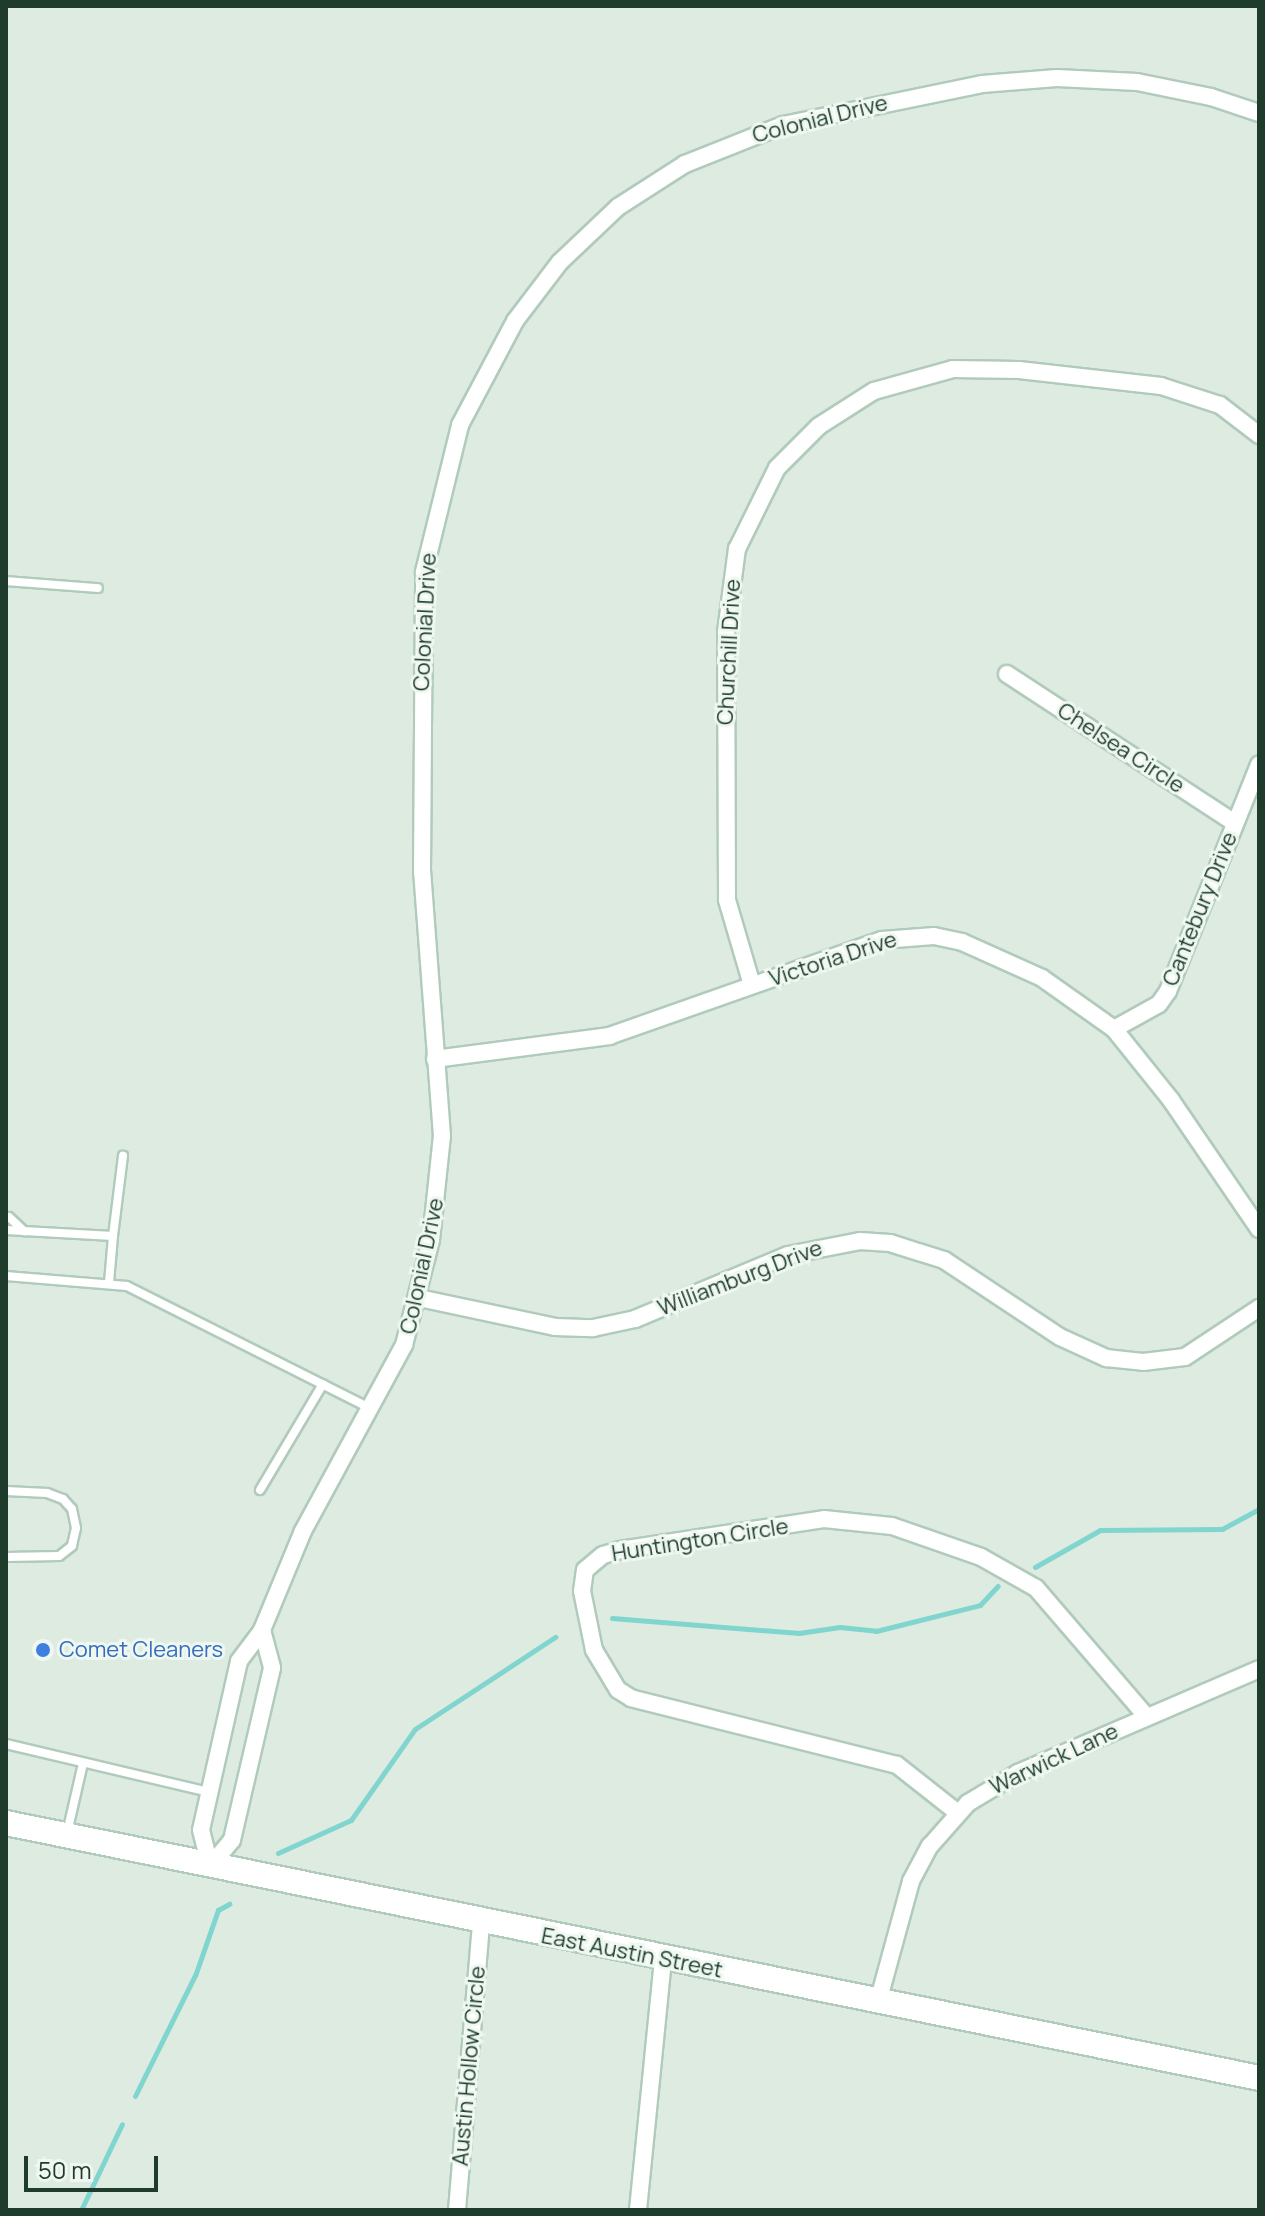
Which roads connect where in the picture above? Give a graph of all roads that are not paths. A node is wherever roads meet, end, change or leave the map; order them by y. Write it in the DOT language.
graph roads {
  1 [pos="1259,113"];
  2 [pos="1259,435"];
  3 [pos="6,581"];
  4 [pos="98,588"];
  5 [pos="1007,674"];
  6 [pos="1259,765"];
  7 [pos="1235,823"];
  8 [pos="752,985"];
  9 [pos="1114,1029"];
  10 [pos="435,1059"];
  11 [pos="123,1156"];
  12 [pos="9,1217"];
  13 [pos="1259,1229"];
  14 [pos="6,1230"];
  15 [pos="24,1231"];
  16 [pos="113,1236"];
  17 [pos="6,1276"];
  18 [pos="109,1283"];
  19 [pos="419,1298"];
  20 [pos="1259,1308"];
  21 [pos="323,1384"];
  22 [pos="373,1410"];
  23 [pos="260,1490"];
  24 [pos="6,1491"];
  25 [pos="6,1557"];
  26 [pos="262,1630"];
  27 [pos="1259,1669"];
  28 [pos="1147,1717"];
  29 [pos="6,1744"];
  30 [pos="83,1763"];
  31 [pos="209,1792"];
  32 [pos="958,1813"];
  33 [pos="6,1823"];
  34 [pos="66,1836"];
  35 [pos="210,1866"];
  36 [pos="481,1923"];
  37 [pos="663,1959"];
  38 [pos="878,2002"];
  39 [pos="1259,2078"];
  40 [pos="457,2210"];
  41 [pos="638,2210"];
  1 -- 10 [label="street, Colonial Drive"];
  2 -- 8 [label="street, Churchill Drive"];
  3 -- 4 [label="lane"];
  5 -- 7 [label="street, Chelsea Circle"];
  6 -- 7 [label="street, Cantebury Drive"];
  7 -- 9 [label="street, Cantebury Drive"];
  8 -- 9 [label="street, Victoria Drive"];
  8 -- 10 [label="street, Victoria Drive"];
  9 -- 13 [label="street, Victoria Drive"];
  10 -- 19 [label="street, Colonial Drive"];
  11 -- 16 [label="lane"];
  12 -- 15 [label="lane"];
  14 -- 15 [label="lane"];
  15 -- 16 [label="lane"];
  16 -- 18 [label="lane"];
  17 -- 18 [label="lane"];
  18 -- 21 [label="lane"];
  19 -- 20 [label="street, Williamburg Drive"];
  19 -- 22 [label="street, Colonial Drive"];
  21 -- 22 [label="lane"];
  21 -- 23 [label="lane"];
  22 -- 26 [label="street, Colonial Drive"];
  24 -- 25 [label="lane"];
  26 -- 31 [label="street, Colonial Drive"];
  26 -- 35 [label="street"];
  27 -- 28 [label="street, Warwick Lane"];
  28 -- 32 [label="street, Warwick Lane"];
  28 -- 32 [label="street, Huntington Circle"];
  29 -- 30 [label="lane"];
  30 -- 31 [label="lane"];
  30 -- 34 [label="lane"];
  31 -- 35 [label="street, Colonial Drive"];
  32 -- 38 [label="street, Warwick Lane"];
  33 -- 34 [label="main road, East Austin Street"];
  34 -- 35 [label="main road, East Austin Street"];
  35 -- 36 [label="main road, East Austin Street"];
  36 -- 37 [label="main road, East Austin Street"];
  36 -- 40 [label="street, Austin Hollow Circle"];
  37 -- 38 [label="main road, East Austin Street"];
  37 -- 41 [label="street"];
  38 -- 39 [label="main road, East Austin Street"];
}
